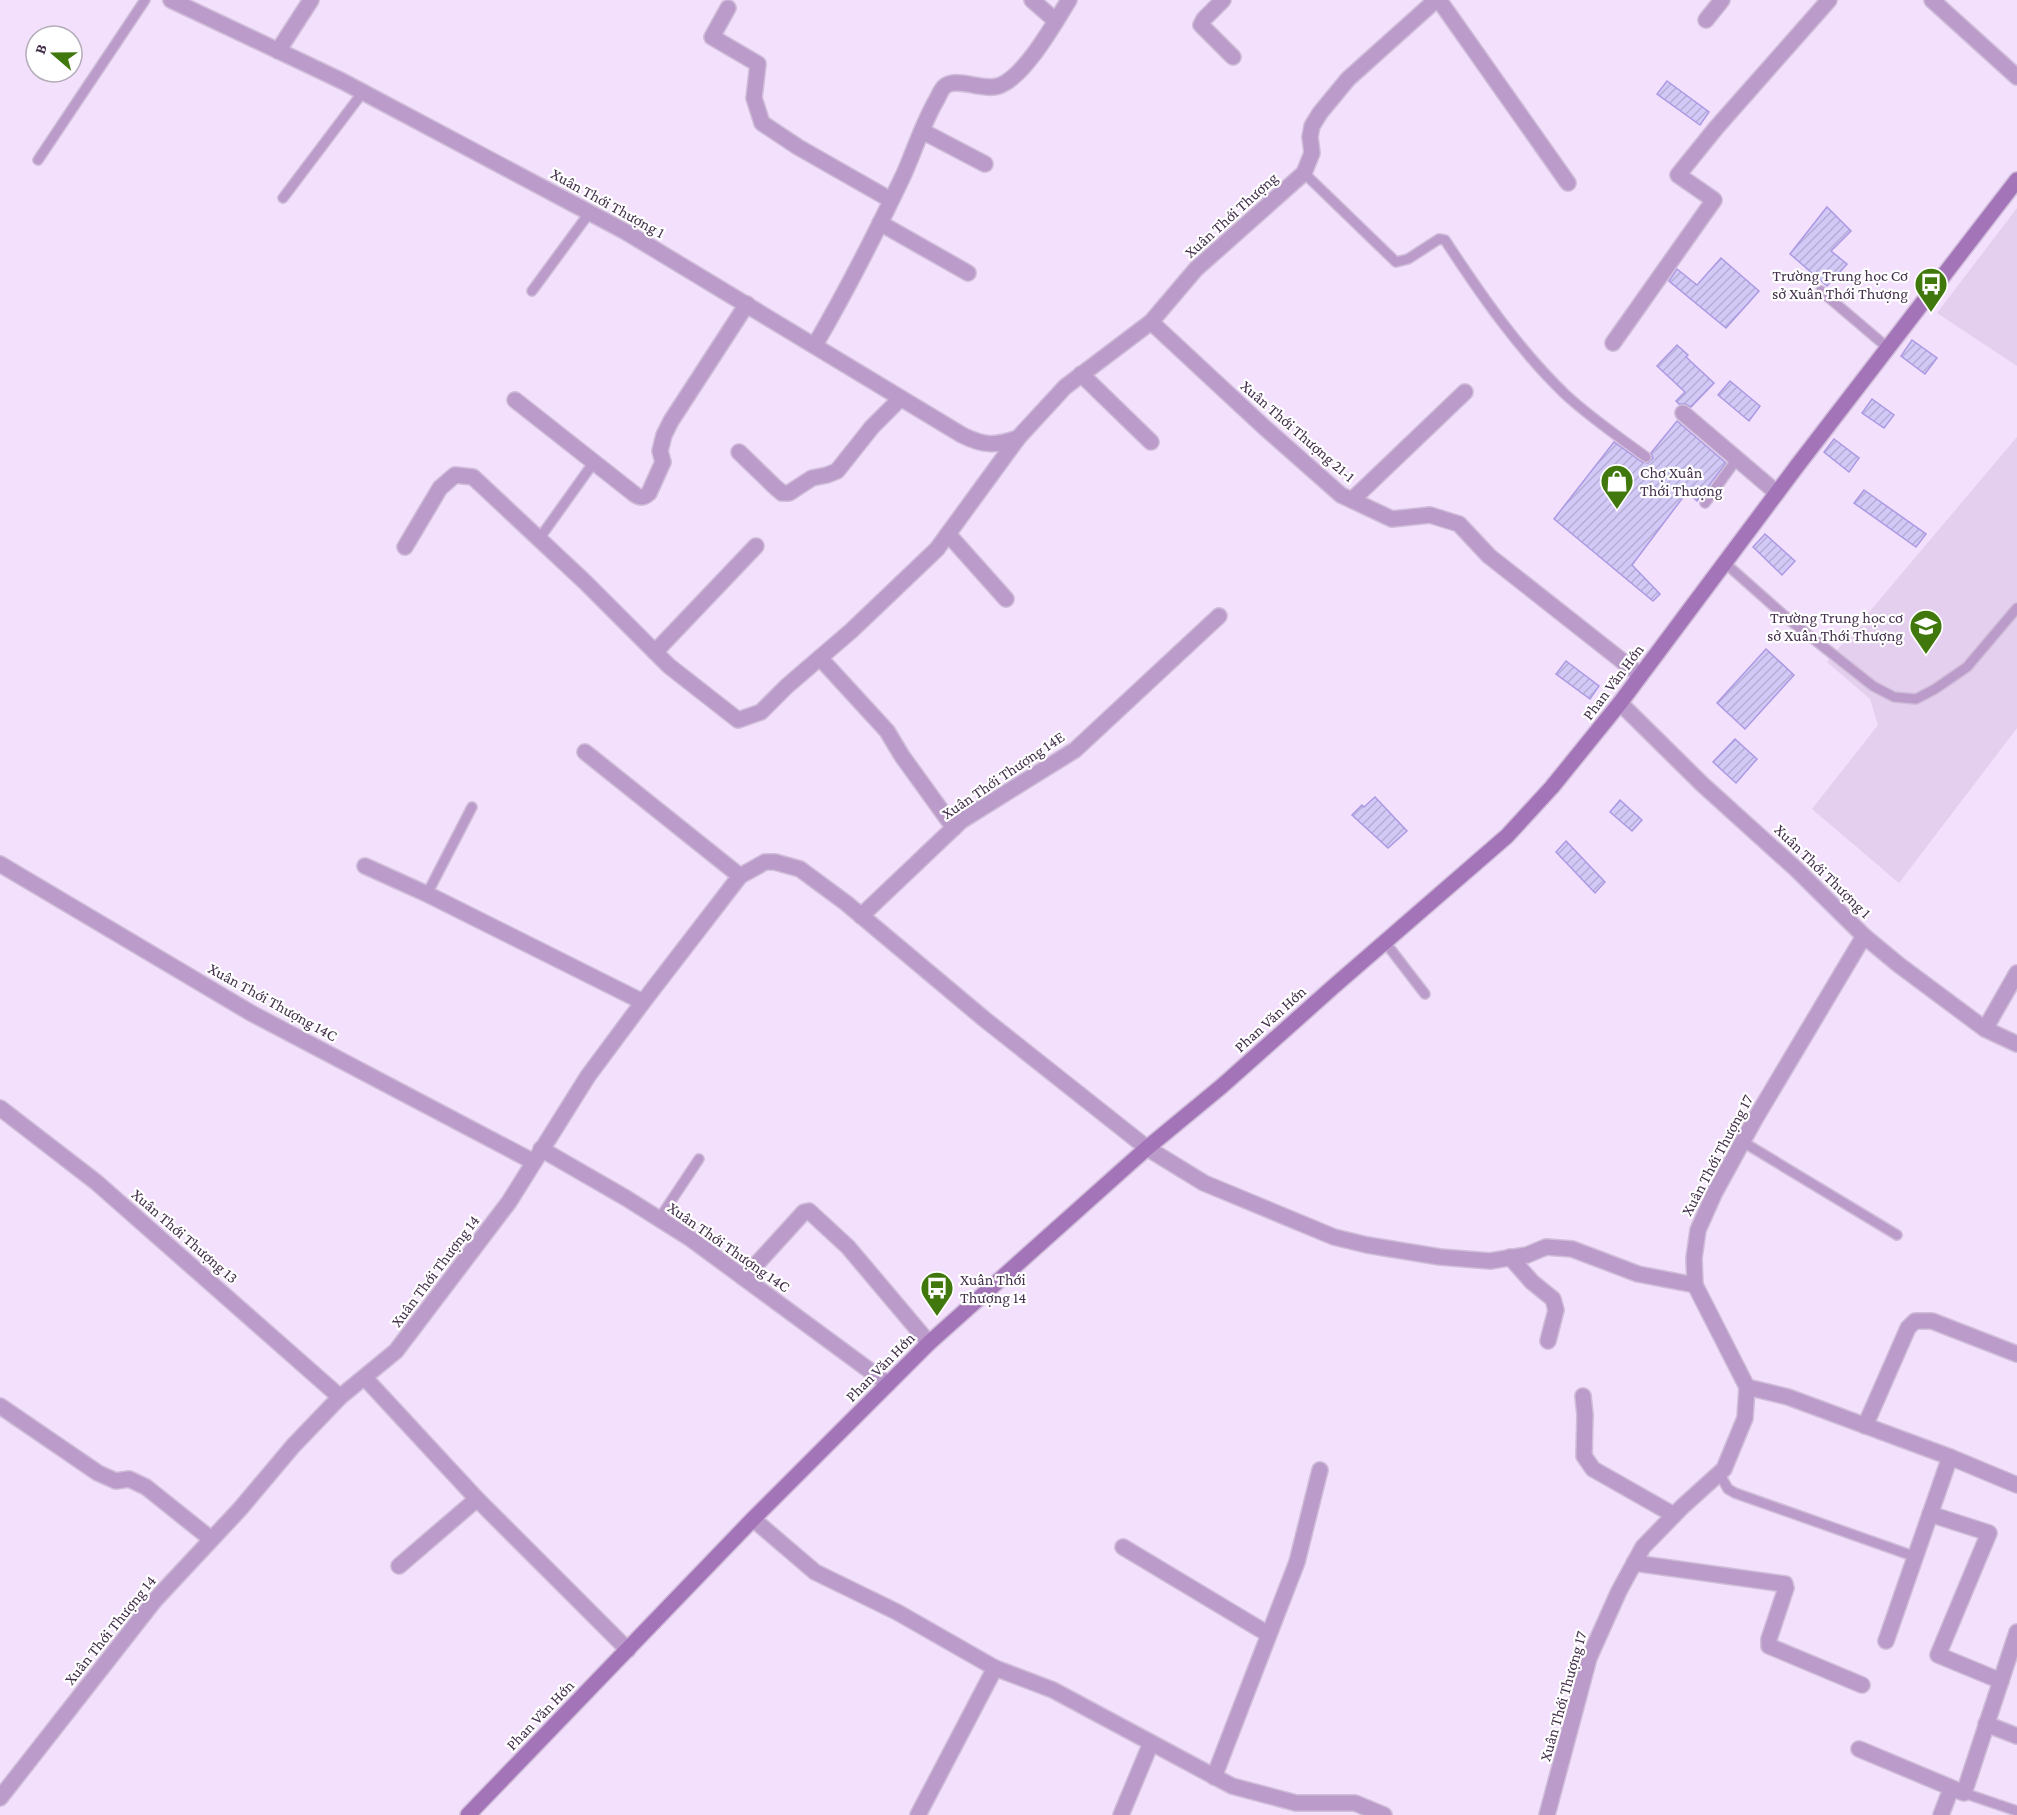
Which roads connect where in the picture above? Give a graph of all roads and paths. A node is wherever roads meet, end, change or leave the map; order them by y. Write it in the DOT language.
graph roads {
  1 [pos="145,0"];
  2 [pos="171,0"];
  3 [pos="311,0"];
  4 [pos="1032,0"];
  5 [pos="1069,0"];
  6 [pos="1222,0"];
  7 [pos="1438,0"];
  8 [pos="1722,0"];
  9 [pos="1829,0"];
  10 [pos="1932,0"];
  11 [pos="728,8"];
  12 [pos="1706,20"];
  13 [pos="1056,21"];
  14 [pos="278,51"];
  15 [pos="1233,57"];
  16 [pos="2017,76"];
  17 [pos="363,92"];
  18 [pos="921,131"];
  19 [pos="38,160"];
  20 [pos="985,164"];
  21 [pos="1304,173"];
  22 [pos="2017,180"];
  23 [pos="1568,183"];
  24 [pos="283,198"];
  25 [pos="891,200"];
  26 [pos="590,212"];
  27 [pos="880,223"];
  28 [pos="968,273"];
  29 [pos="532,291"];
  30 [pos="1821,291"];
  31 [pos="747,304"];
  32 [pos="1151,322"];
  33 [pos="1613,343"];
  34 [pos="815,345"];
  35 [pos="1888,348"];
  36 [pos="1081,374"];
  37 [pos="1465,392"];
  38 [pos="900,399"];
  39 [pos="515,400"];
  40 [pos="1683,413"];
  41 [pos="1018,438"];
  42 [pos="1151,441"];
  43 [pos="739,452"];
  44 [pos="1646,457"];
  45 [pos="1736,460"];
  46 [pos="594,462"];
  47 [pos="1777,493"];
  48 [pos="1352,500"];
  49 [pos="1705,503"];
  50 [pos="948,534"];
  51 [pos="539,539"];
  52 [pos="756,546"];
  53 [pos="405,547"];
  54 [pos="1725,563"];
  55 [pos="1005,599"];
  56 [pos="2017,608"];
  57 [pos="1219,616"];
  58 [pos="656,652"];
  59 [pos="820,658"];
  60 [pos="1640,675"];
  61 [pos="1620,703"];
  62 [pos="585,752"];
  63 [pos="472,807"];
  64 [pos="954,828"];
  65 [pos="0,864"];
  66 [pos="365,866"];
  67 [pos="740,876"];
  68 [pos="427,894"];
  69 [pos="861,916"];
  70 [pos="1864,936"];
  71 [pos="1385,942"];
  72 [pos="2017,973"];
  73 [pos="1425,994"];
  74 [pos="643,1002"];
  75 [pos="1985,1029"];
  76 [pos="2017,1044"];
  77 [pos="0,1108"];
  78 [pos="1743,1142"];
  79 [pos="1147,1148"];
  80 [pos="538,1155"];
  81 [pos="699,1159"];
  82 [pos="659,1219"];
  83 [pos="1897,1235"];
  84 [pos="1510,1257"];
  85 [pos="744,1278"];
  86 [pos="1695,1285"];
  87 [pos="1548,1341"];
  88 [pos="929,1343"];
  89 [pos="2017,1354"];
  90 [pos="365,1378"];
  91 [pos="888,1384"];
  92 [pos="1748,1387"];
  93 [pos="1583,1396"];
  94 [pos="340,1397"];
  95 [pos="0,1406"];
  96 [pos="1865,1426"];
  97 [pos="1950,1457"];
  98 [pos="1320,1470"];
  99 [pos="1719,1473"];
  100 [pos="2017,1485"];
  101 [pos="477,1499"];
  102 [pos="1930,1514"];
  103 [pos="1674,1515"];
  104 [pos="753,1519"];
  105 [pos="211,1539"];
  106 [pos="1123,1547"];
  107 [pos="1916,1557"];
  108 [pos="1634,1563"];
  109 [pos="399,1566"];
  110 [pos="2017,1632"];
  111 [pos="1268,1634"];
  112 [pos="1886,1641"];
  113 [pos="628,1650"];
  114 [pos="995,1668"];
  115 [pos="2001,1681"];
  116 [pos="1862,1685"];
  117 [pos="1986,1724"];
  118 [pos="2017,1736"];
  119 [pos="1150,1743"];
  120 [pos="1859,1749"];
  121 [pos="1214,1777"];
  122 [pos="1958,1791"];
  123 [pos="0,1798"];
  124 [pos="2017,1811"];
  125 [pos="468,1815"];
  126 [pos="918,1815"];
  127 [pos="1121,1815"];
  128 [pos="1384,1815"];
  129 [pos="1547,1815"];
  130 [pos="1941,1815"];
  1 -- 19 [label="lane"];
  2 -- 14 [label="street, Xuân Thới Thượng 1"];
  3 -- 14 [label="street"];
  4 -- 13 [label="street"];
  5 -- 13 [label="street"];
  6 -- 15 [label="street"];
  7 -- 21 [label="street"];
  7 -- 23 [label="street"];
  8 -- 12 [label="street"];
  9 -- 33 [label="street"];
  10 -- 16 [label="street"];
  11 -- 25 [label="street"];
  13 -- 18 [label="street"];
  14 -- 17 [label="street, Xuân Thới Thượng 1"];
  17 -- 24 [label="lane"];
  17 -- 26 [label="street, Xuân Thới Thượng 1"];
  18 -- 20 [label="street"];
  18 -- 25 [label="street"];
  21 -- 32 [label="street, Xuân Thới Thượng"];
  21 -- 44 [label="lane"];
  22 -- 35 [label="main road, Phan Văn Hớn"];
  25 -- 27 [label="street"];
  26 -- 29 [label="lane"];
  26 -- 31 [label="street, Xuân Thới Thượng 1"];
  27 -- 28 [label="street"];
  27 -- 34 [label="street"];
  30 -- 35 [label="lane"];
  31 -- 34 [label="street, Xuân Thới Thượng 1"];
  31 -- 46 [label="street"];
  32 -- 36 [label="street, Xuân Thới Thượng"];
  32 -- 48 [label="street, Xuân Thới Thượng 21-1"];
  34 -- 38 [label="street, Xuân Thới Thượng 1"];
  35 -- 47 [label="main road, Phan Văn Hớn"];
  36 -- 41 [label="street, Xuân Thới Thượng"];
  36 -- 42 [label="street"];
  37 -- 48 [label="street"];
  38 -- 41 [label="street, Xuân Thới Thượng 1"];
  38 -- 43 [label="street"];
  39 -- 46 [label="street"];
  40 -- 45 [label="street"];
  41 -- 50 [label="street, Xuân Thới Thượng"];
  45 -- 47 [label="street"];
  45 -- 49 [label="lane"];
  46 -- 51 [label="lane"];
  47 -- 54 [label="main road, Phan Văn Hớn"];
  48 -- 60 [label="street, Xuân Thới Thượng 21-1"];
  50 -- 55 [label="street"];
  50 -- 59 [label="street, Xuân Thới Thượng"];
  51 -- 53 [label="street"];
  51 -- 58 [label="street"];
  52 -- 58 [label="street"];
  54 -- 56 [label="lane"];
  54 -- 60 [label="main road, Phan Văn Hớn"];
  57 -- 64 [label="street, Xuân Thới Thượng 14E"];
  58 -- 59 [label="street, Xuân Thới Thượng"];
  59 -- 64 [label="street"];
  60 -- 61 [label="main road, Phan Văn Hớn"];
  61 -- 70 [label="street, Xuân Thới Thượng 1"];
  61 -- 71 [label="main road, Phan Văn Hớn"];
  62 -- 67 [label="street"];
  63 -- 68 [label="lane"];
  64 -- 69 [label="street, Xuân Thới Thượng 14E"];
  65 -- 80 [label="street, Xuân Thới Thượng 14C"];
  66 -- 68 [label="street"];
  67 -- 69 [label="street, Xuân Thới Thượng 14"];
  67 -- 74 [label="street, Xuân Thới Thượng 14"];
  68 -- 74 [label="street"];
  69 -- 79 [label="street, Xuân Thới Thượng 14"];
  70 -- 75 [label="street, Xuân Thới Thượng 1"];
  70 -- 78 [label="street, Xuân Thới Thượng 17"];
  71 -- 73 [label="lane"];
  71 -- 79 [label="main road, Phan Văn Hớn"];
  72 -- 75 [label="street"];
  74 -- 80 [label="street, Xuân Thới Thượng 14"];
  75 -- 76 [label="street, Xuân Thới Thượng 1"];
  77 -- 94 [label="street, Xuân Thới Thượng 13"];
  78 -- 83 [label="lane"];
  78 -- 86 [label="street, Xuân Thới Thượng 17"];
  79 -- 84 [label="street, Xuân Thới Thượng 14"];
  79 -- 88 [label="main road, Phan Văn Hớn"];
  80 -- 82 [label="street, Xuân Thới Thượng 14C"];
  80 -- 90 [label="street, Xuân Thới Thượng 14"];
  81 -- 82 [label="lane"];
  82 -- 85 [label="street, Xuân Thới Thượng 14C"];
  84 -- 86 [label="street, Xuân Thới Thượng 14"];
  84 -- 87 [label="street"];
  85 -- 88 [label="street"];
  85 -- 91 [label="street, Xuân Thới Thượng 14C"];
  86 -- 92 [label="street, Xuân Thới Thượng 17"];
  88 -- 91 [label="main road, Phan Văn Hớn"];
  89 -- 96 [label="street"];
  90 -- 94 [label="street, Xuân Thới Thượng 14"];
  90 -- 101 [label="street"];
  91 -- 104 [label="main road, Phan Văn Hớn"];
  92 -- 96 [label="street"];
  92 -- 99 [label="street, Xuân Thới Thượng 17"];
  93 -- 103 [label="street"];
  94 -- 105 [label="street, Xuân Thới Thượng 14"];
  95 -- 105 [label="street"];
  96 -- 97 [label="street"];
  97 -- 100 [label="street"];
  97 -- 102 [label="street"];
  98 -- 111 [label="street"];
  99 -- 103 [label="street, Xuân Thới Thượng 17"];
  99 -- 107 [label="lane"];
  101 -- 109 [label="street"];
  101 -- 113 [label="street"];
  102 -- 107 [label="street"];
  102 -- 115 [label="street"];
  103 -- 108 [label="street, Xuân Thới Thượng 17"];
  104 -- 113 [label="main road, Phan Văn Hớn"];
  104 -- 114 [label="street"];
  105 -- 123 [label="street, Xuân Thới Thượng 14"];
  106 -- 111 [label="street"];
  107 -- 112 [label="street"];
  108 -- 116 [label="street"];
  108 -- 129 [label="street, Xuân Thới Thượng 17"];
  110 -- 115 [label="street"];
  111 -- 121 [label="street"];
  113 -- 125 [label="main road, Phan Văn Hớn"];
  114 -- 119 [label="street"];
  114 -- 126 [label="street"];
  115 -- 117 [label="street"];
  117 -- 118 [label="street"];
  117 -- 122 [label="street"];
  119 -- 121 [label="street"];
  119 -- 127 [label="street"];
  120 -- 122 [label="street"];
  121 -- 128 [label="street"];
  122 -- 124 [label="lane"];
  122 -- 130 [label="street"];
}
